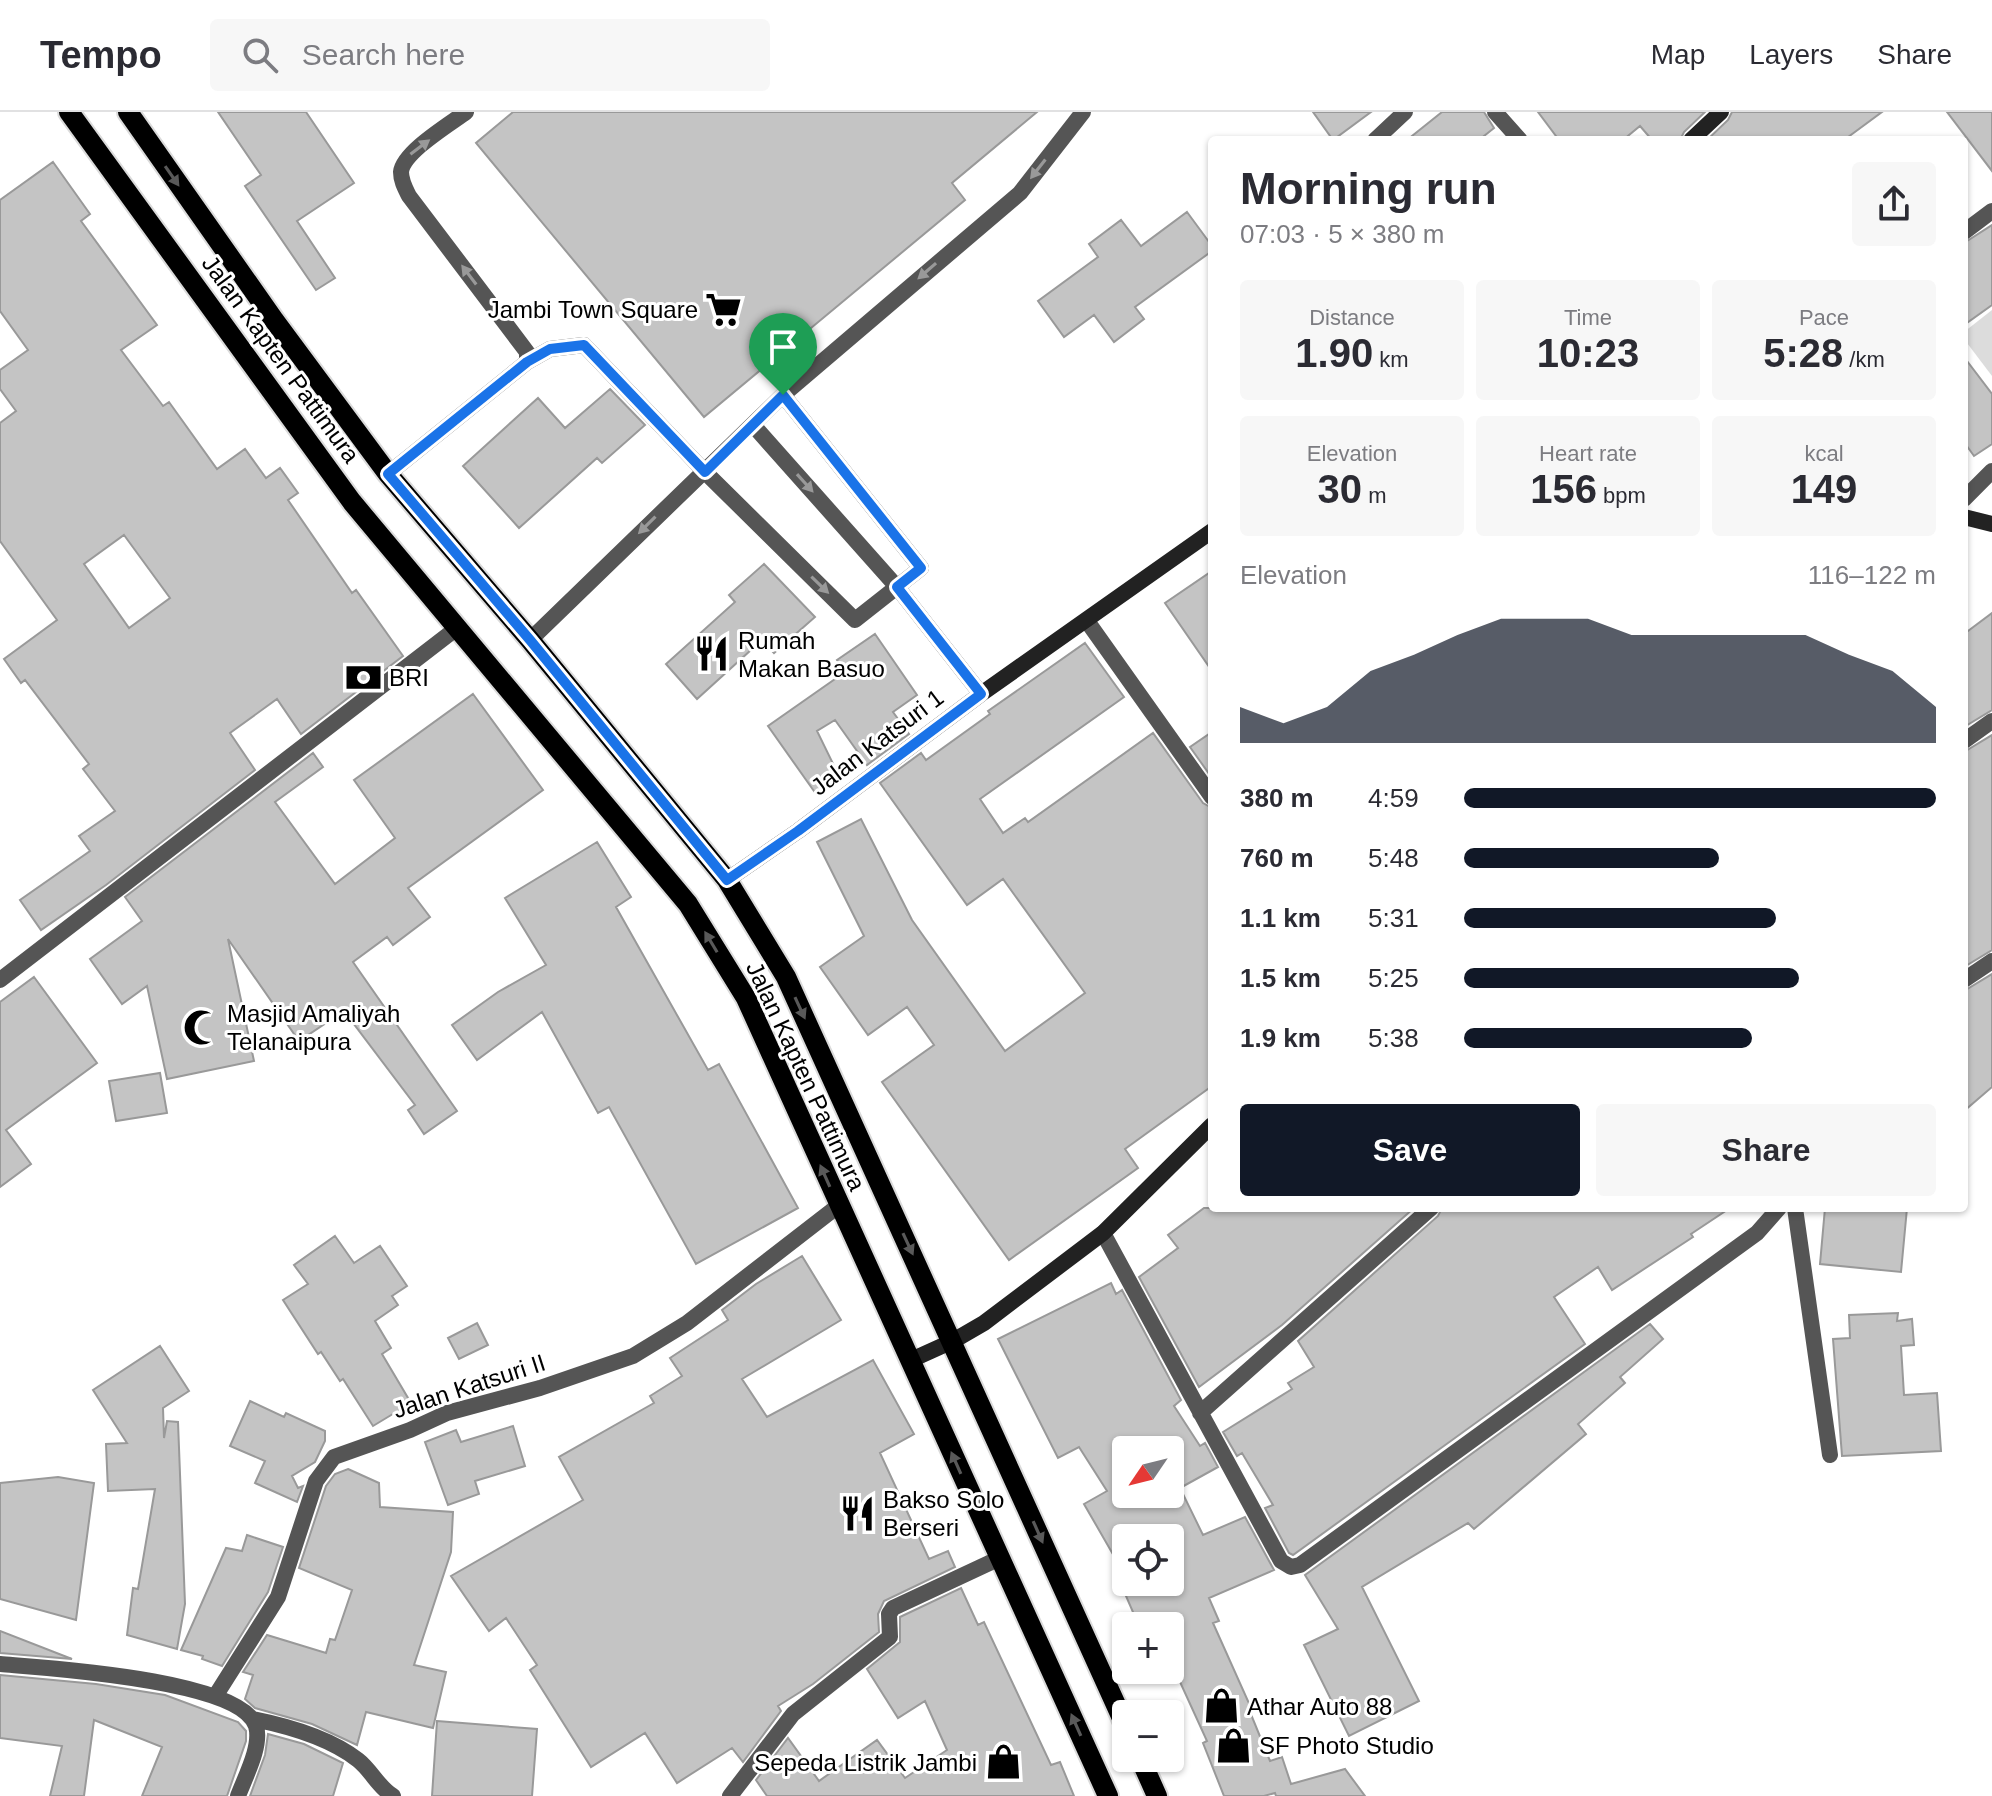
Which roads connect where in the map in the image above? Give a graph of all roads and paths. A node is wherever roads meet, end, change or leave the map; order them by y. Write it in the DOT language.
graph roads {
  1 [pos="69,112"];
  2 [pos="128,112"];
  3 [pos="466,112"];
  4 [pos="1083,112"];
  5 [pos="1405,112"];
  6 [pos="1495,112"];
  7 [pos="1721,112"];
  8 [pos="1379,136"];
  9 [pos="1516,136"];
  10 [pos="1695,136"];
  11 [pos="1992,211"];
  12 [pos="1968,229"];
  13 [pos="527,362"];
  14 [pos="783,395"];
  15 [pos="753,425"];
  16 [pos="1992,471"];
  17 [pos="705,472"];
  18 [pos="388,474"];
  19 [pos="1968,495"];
  20 [pos="1968,518"];
  21 [pos="1992,524"];
  22 [pos="1208,534"];
  23 [pos="897,587"];
  24 [pos="1087,621"];
  25 [pos="457,628"];
  26 [pos="530,640"];
  27 [pos="981,694"];
  28 [pos="1992,721"];
  29 [pos="1968,738"];
  30 [pos="1208,791"];
  31 [pos="727,880"];
  32 [pos="1992,961"];
  33 [pos="4,977"];
  34 [pos="1968,977"];
  35 [pos="1208,1129"];
  36 [pos="838,1206"];
  37 [pos="1426,1212"];
  38 [pos="1775,1212"];
  39 [pos="1796,1212"];
  40 [pos="1103,1233"];
  41 [pos="953,1341"];
  42 [pos="911,1360"];
  43 [pos="1200,1413"];
  44 [pos="1830,1455"];
  45 [pos="1000,1558"];
  46 [pos="0,1664"];
  47 [pos="216,1695"];
  48 [pos="1114,1700"];
  49 [pos="253,1719"];
  50 [pos="1146,1772"];
  51 [pos="238,1796"];
  52 [pos="393,1796"];
  53 [pos="730,1796"];
  54 [pos="1108,1796"];
  55 [pos="1157,1796"];
  1 -- 25 [label="main road, Jalan Kapten Pattimura"];
  2 -- 18 [label="main road, Jalan Kapten Pattimura, one-way"];
  13 -- 3 [label="street, one-way"];
  4 -- 14 [label="street, one-way"];
  5 -- 8 [label="street"];
  6 -- 9 [label="street"];
  7 -- 10 [label="street"];
  11 -- 12 [label="street"];
  13 -- 17 [label="street"];
  13 -- 18 [label="street"];
  14 -- 15 [label="street"];
  14 -- 23 [label="street"];
  15 -- 17 [label="street"];
  15 -- 23 [label="street, one-way"];
  16 -- 19 [label="street"];
  17 -- 23 [label="street, one-way"];
  17 -- 26 [label="street, one-way"];
  18 -- 26 [label="main road, Jalan Kapten Pattimura"];
  20 -- 21 [label="street"];
  22 -- 24 [label="street, Jalan Katsuri 1"];
  23 -- 27 [label="street"];
  24 -- 27 [label="street, Jalan Katsuri 1"];
  24 -- 30 [label="street"];
  25 -- 33 [label="street"];
  36 -- 25 [label="main road, Jalan Kapten Pattimura, one-way"];
  26 -- 31 [label="main road, Jalan Kapten Pattimura"];
  27 -- 31 [label="street, Jalan Katsuri 1"];
  28 -- 29 [label="street"];
  31 -- 41 [label="main road, Jalan Kapten Pattimura, one-way"];
  32 -- 34 [label="street"];
  35 -- 40 [label="street"];
  36 -- 42 [label="main road, Jalan Kapten Pattimura"];
  36 -- 47 [label="street, Jalan Katsuri II"];
  37 -- 43 [label="street"];
  38 -- 43 [label="street"];
  39 -- 44 [label="street"];
  40 -- 41 [label="street"];
  40 -- 43 [label="street"];
  41 -- 42 [label="street"];
  41 -- 48 [label="main road, Jalan Kapten Pattimura, one-way"];
  45 -- 42 [label="main road, Jalan Kapten Pattimura, one-way"];
  45 -- 53 [label="street"];
  54 -- 45 [label="main road, Jalan Kapten Pattimura, one-way"];
  46 -- 47 [label="street"];
  47 -- 49 [label="street"];
  49 -- 51 [label="street"];
  49 -- 52 [label="street"];
  50 -- 55 [label="main road"];
}
